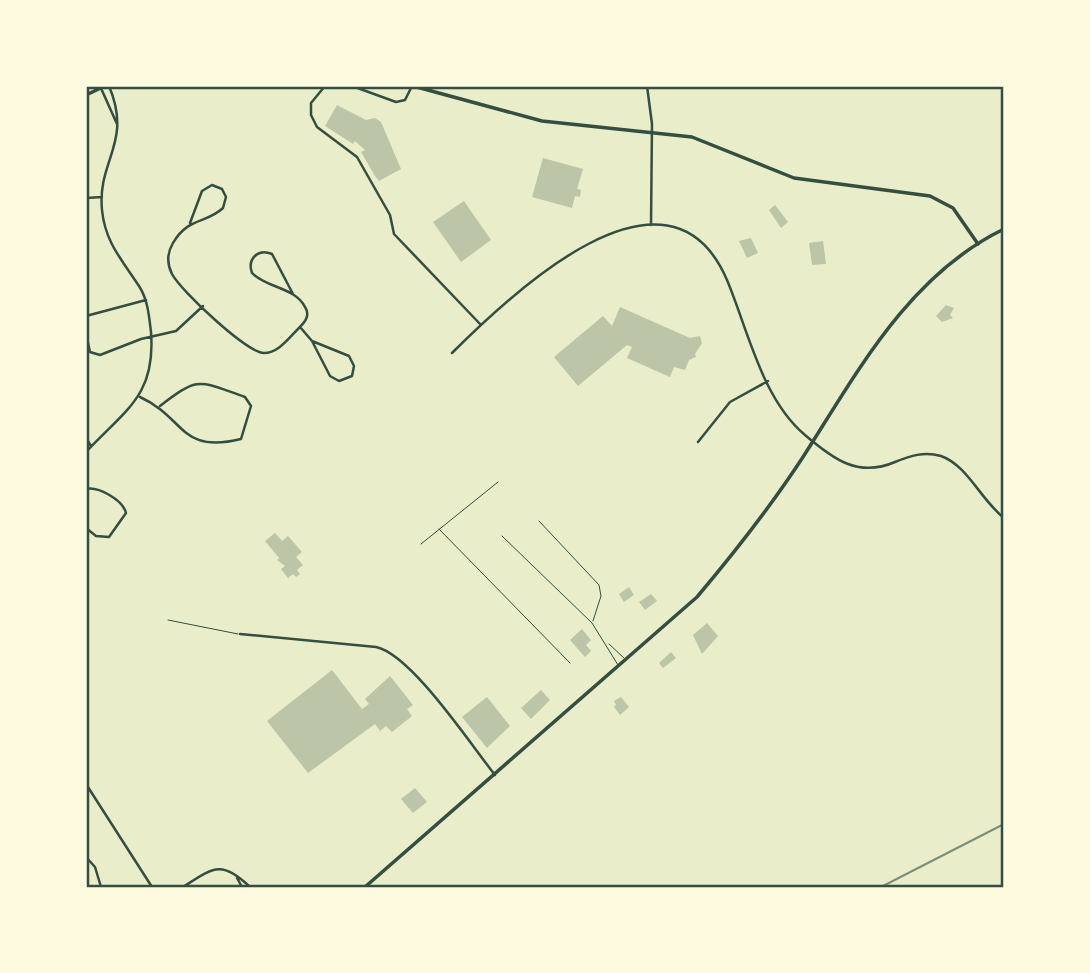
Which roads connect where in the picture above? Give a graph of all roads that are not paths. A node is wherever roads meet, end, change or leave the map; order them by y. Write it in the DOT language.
graph roads {
  1 [pos="104,86"];
  2 [pos="326,86"];
  3 [pos="352,86"];
  4 [pos="412,86"];
  5 [pos="647,86"];
  6 [pos="86,95"];
  7 [pos="117,124"];
  8 [pos="652,133"];
  9 [pos="102,197"];
  10 [pos="86,198"];
  11 [pos="190,223"];
  12 [pos="651,225"];
  13 [pos="1004,229"];
  14 [pos="978,244"];
  15 [pos="293,294"];
  16 [pos="146,300"];
  17 [pos="203,306"];
  18 [pos="86,316"];
  19 [pos="481,325"];
  20 [pos="300,327"];
  21 [pos="86,334"];
  22 [pos="151,337"];
  23 [pos="312,341"];
  24 [pos="453,353"];
  25 [pos="768,381"];
  26 [pos="140,397"];
  27 [pos="160,407"];
  28 [pos="86,438"];
  29 [pos="812,441"];
  30 [pos="698,442"];
  31 [pos="91,446"];
  32 [pos="86,452"];
  33 [pos="498,482"];
  34 [pos="86,489"];
  35 [pos="1004,518"];
  36 [pos="539,521"];
  37 [pos="86,528"];
  38 [pos="439,529"];
  39 [pos="502,536"];
  40 [pos="421,544"];
  41 [pos="167,620"];
  42 [pos="592,623"];
  43 [pos="240,634"];
  44 [pos="607,643"];
  45 [pos="626,661"];
  46 [pos="570,663"];
  47 [pos="620,667"];
  48 [pos="495,775"];
  49 [pos="86,784"];
  50 [pos="86,857"];
  51 [pos="237,877"];
  52 [pos="101,887"];
  53 [pos="152,887"];
  54 [pos="183,887"];
  55 [pos="242,887"];
  56 [pos="250,887"];
  57 [pos="365,887"];
  1 -- 6 [label="main road"];
  1 -- 7 [label="street"];
  1 -- 7 [label="street"];
  2 -- 19 [label="street"];
  3 -- 4 [label="street"];
  4 -- 8 [label="main road"];
  5 -- 8 [label="street"];
  7 -- 9 [label="street"];
  8 -- 12 [label="street"];
  8 -- 14 [label="main road"];
  9 -- 10 [label="street"];
  9 -- 16 [label="street"];
  11 -- 11 [label="street"];
  11 -- 17 [label="street"];
  12 -- 19 [label="street"];
  12 -- 25 [label="street"];
  13 -- 14 [label="main road"];
  14 -- 29 [label="main road"];
  15 -- 15 [label="street"];
  15 -- 20 [label="street"];
  16 -- 18 [label="street"];
  16 -- 22 [label="street"];
  17 -- 20 [label="street"];
  17 -- 22 [label="street"];
  19 -- 24 [label="street"];
  20 -- 23 [label="street"];
  21 -- 22 [label="street"];
  22 -- 26 [label="street"];
  23 -- 23 [label="street"];
  25 -- 29 [label="street"];
  25 -- 30 [label="street"];
  26 -- 27 [label="street"];
  26 -- 31 [label="street"];
  27 -- 27 [label="street"];
  28 -- 31 [label="street"];
  29 -- 35 [label="street"];
  29 -- 45 [label="main road"];
  31 -- 32 [label="street"];
  33 -- 38 [label="lane"];
  34 -- 37 [label="street"];
  36 -- 42 [label="lane"];
  38 -- 40 [label="lane"];
  38 -- 46 [label="lane"];
  39 -- 42 [label="lane"];
  41 -- 43 [label="lane"];
  42 -- 44 [label="lane"];
  43 -- 48 [label="street"];
  44 -- 45 [label="lane"];
  44 -- 47 [label="lane"];
  45 -- 47 [label="main road"];
  47 -- 48 [label="main road"];
  48 -- 57 [label="main road"];
  49 -- 53 [label="street"];
  50 -- 52 [label="street"];
  51 -- 54 [label="street"];
  51 -- 55 [label="street"];
  51 -- 56 [label="street"];
}
